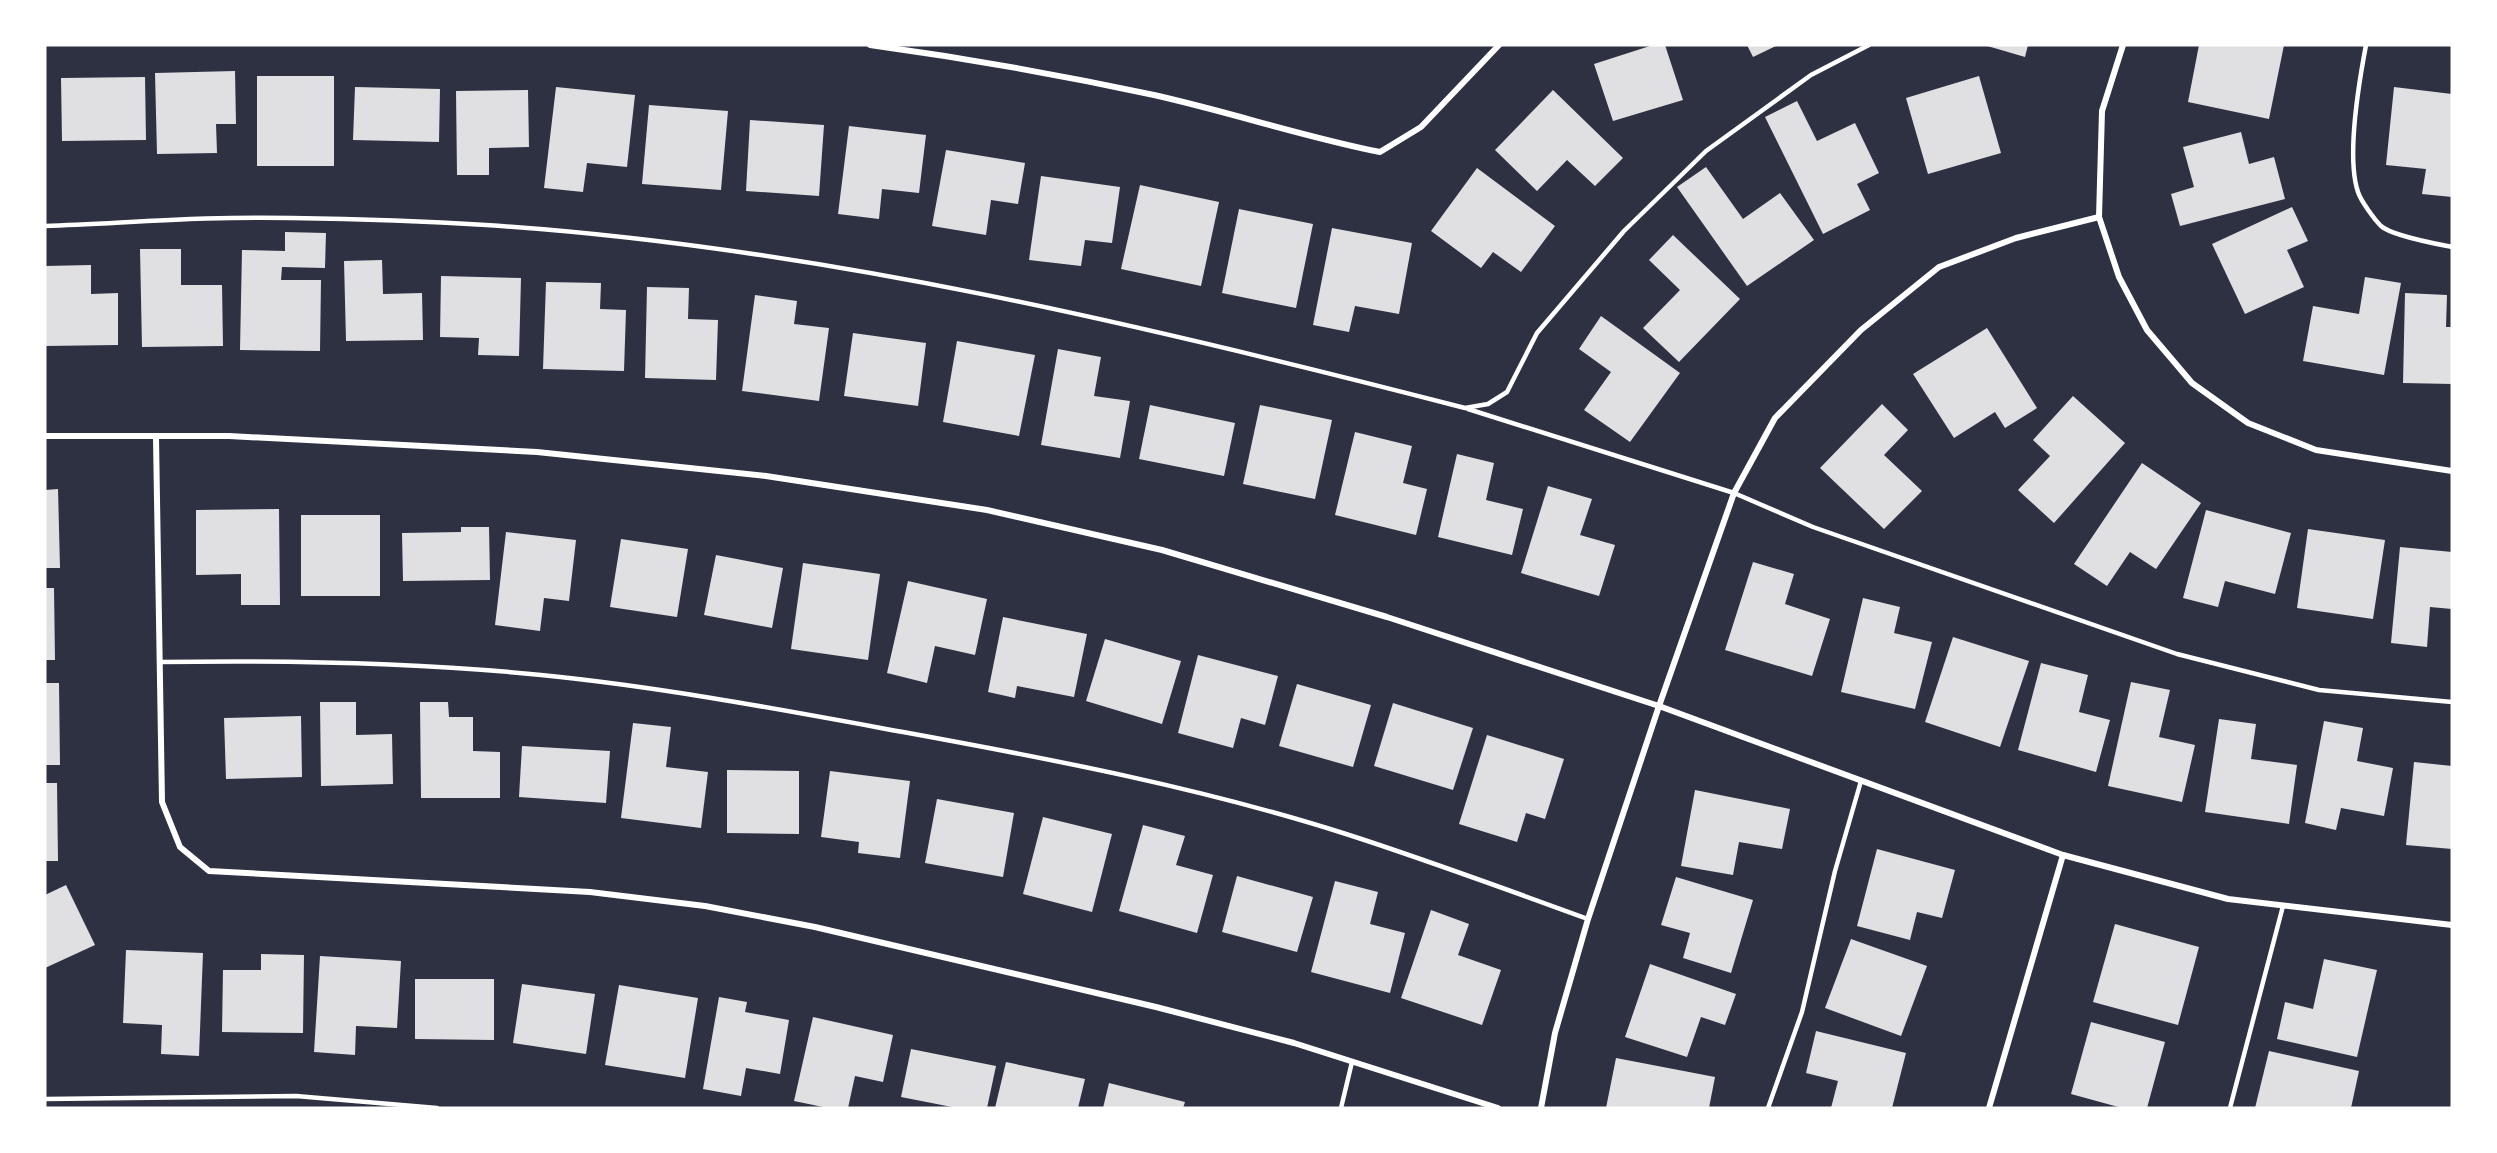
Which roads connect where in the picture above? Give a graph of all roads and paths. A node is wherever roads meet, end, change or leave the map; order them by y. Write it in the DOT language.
graph roads {
  1 [pos="870,45"];
  2 [pos="1499,45"];
  3 [pos="1869,45"];
  4 [pos="2123,45"];
  5 [pos="2366,45"];
  6 [pos="2099,218"];
  7 [pos="45,226"];
  8 [pos="2452,247"];
  9 [pos="1465,408"];
  10 [pos="45,436"];
  11 [pos="156,438"];
  12 [pos="2452,471"];
  13 [pos="1734,493"];
  14 [pos="160,662"];
  15 [pos="2452,702"];
  16 [pos="1659,706"];
  17 [pos="1861,781"];
  18 [pos="2063,855"];
  19 [pos="2283,906"];
  20 [pos="1588,919"];
  21 [pos="2452,925"];
  22 [pos="1352,1062"];
  23 [pos="45,1100"];
  24 [pos="436,1108"];
  25 [pos="1341,1108"];
  26 [pos="1498,1108"];
  27 [pos="1541,1108"];
  28 [pos="1768,1108"];
  29 [pos="1989,1108"];
  30 [pos="2230,1108"];
  1 -- 2 [label="street"];
  3 -- 9 [label="lane"];
  4 -- 6 [label="street"];
  5 -- 8 [label="lane"];
  6 -- 12 [label="street"];
  6 -- 13 [label="street"];
  7 -- 9 [label="lane"];
  9 -- 13 [label="lane"];
  10 -- 11 [label="street"];
  11 -- 14 [label="street"];
  11 -- 16 [label="street"];
  13 -- 15 [label="lane"];
  13 -- 16 [label="street"];
  14 -- 20 [label="lane"];
  14 -- 22 [label="street"];
  16 -- 17 [label="street"];
  16 -- 20 [label="street"];
  17 -- 18 [label="street"];
  17 -- 28 [label="lane"];
  18 -- 19 [label="street"];
  18 -- 29 [label="street"];
  19 -- 21 [label="street"];
  19 -- 30 [label="lane"];
  20 -- 27 [label="street"];
  22 -- 25 [label="lane"];
  22 -- 26 [label="street"];
  23 -- 24 [label="lane"];
}
